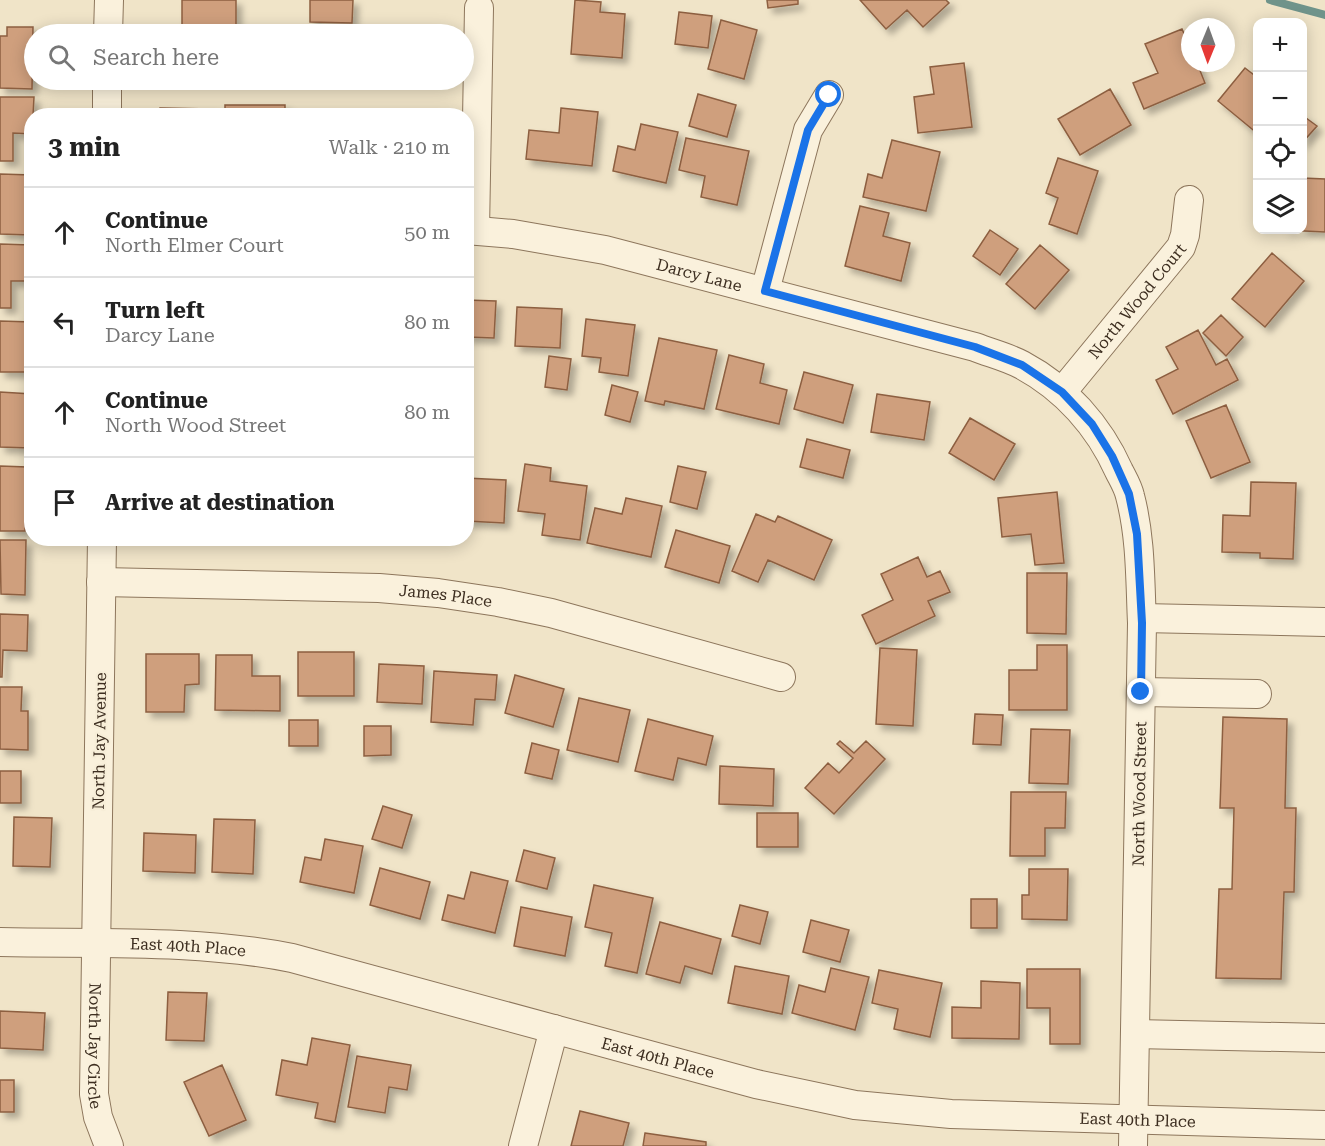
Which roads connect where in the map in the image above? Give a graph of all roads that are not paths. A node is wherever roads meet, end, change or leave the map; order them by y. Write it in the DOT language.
graph roads {
  1 [pos="109,0"];
  2 [pos="479,8"];
  3 [pos="108,24"];
  4 [pos="108,90"];
  5 [pos="829,95"];
  6 [pos="107,108"];
  7 [pos="474,147"];
  8 [pos="1189,200"];
  9 [pos="474,230"];
  10 [pos="765,291"];
  11 [pos="1062,392"];
  12 [pos="102,546"];
  13 [pos="101,582"];
  14 [pos="1142,618"];
  15 [pos="1325,622"];
  16 [pos="781,677"];
  17 [pos="1141,692"];
  18 [pos="1257,694"];
  19 [pos="0,942"];
  20 [pos="96,944"];
  21 [pos="554,1029"];
  22 [pos="1135,1034"];
  23 [pos="1325,1038"];
  24 [pos="1325,1125"];
  25 [pos="1133,1132"];
  26 [pos="110,1146"];
  27 [pos="523,1146"];
  1 -- 3 [label="street"];
  2 -- 7 [label="street"];
  4 -- 6 [label="street"];
  5 -- 10 [label="street"];
  8 -- 11 [label="street, North Wood Court"];
  9 -- 10 [label="street, Darcy Lane"];
  10 -- 11 [label="street, Darcy Lane"];
  11 -- 14 [label="street, North Wood Street"];
  12 -- 13 [label="street, North Jay Avenue"];
  13 -- 16 [label="street, James Place"];
  13 -- 20 [label="street, North Jay Avenue"];
  14 -- 15 [label="street"];
  14 -- 17 [label="street, North Wood Street"];
  17 -- 18 [label="street"];
  17 -- 22 [label="street, North Wood Street"];
  19 -- 20 [label="street, East 40th Place"];
  20 -- 21 [label="street, East 40th Place"];
  20 -- 26 [label="street, North Jay Circle"];
  21 -- 25 [label="street, East 40th Place"];
  21 -- 27 [label="street"];
  22 -- 23 [label="street"];
  22 -- 25 [label="street, North Wood Street"];
  24 -- 25 [label="street, East 40th Place"];
}
